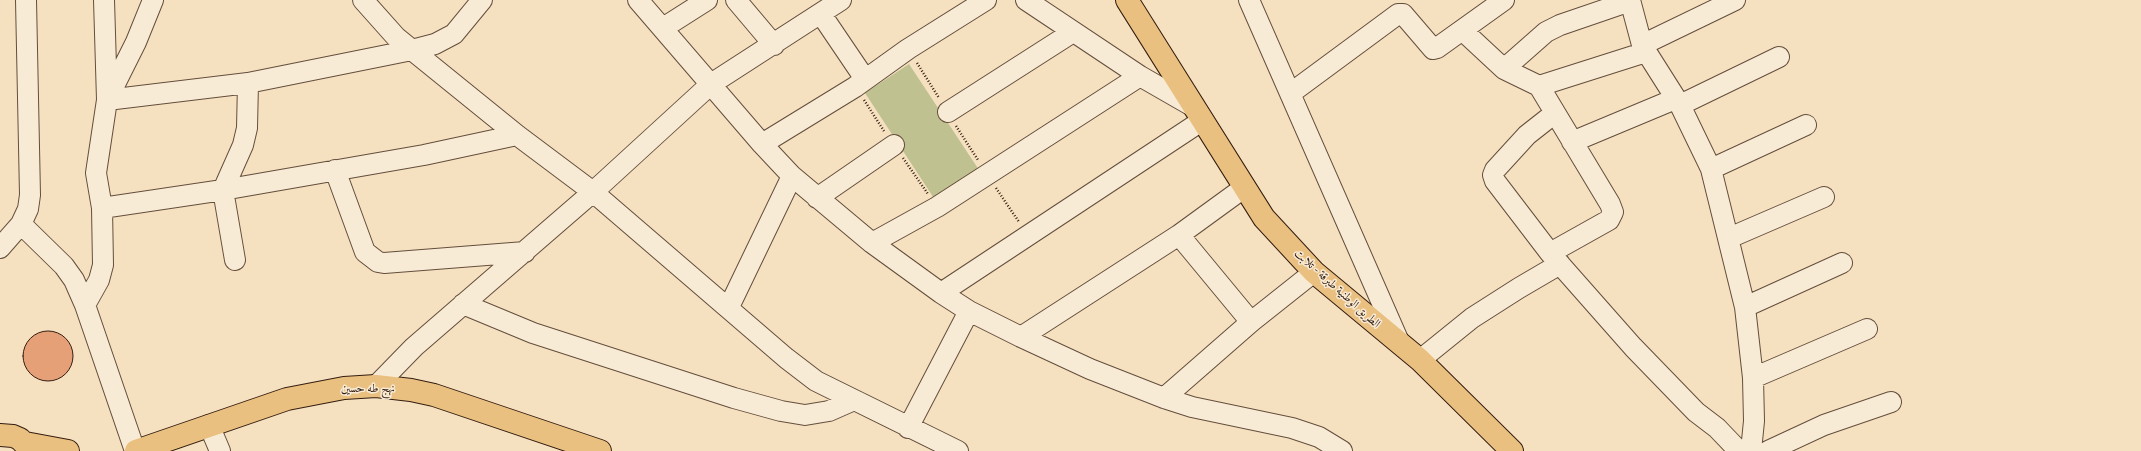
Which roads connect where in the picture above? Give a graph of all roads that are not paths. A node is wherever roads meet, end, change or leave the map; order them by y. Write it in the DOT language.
graph roads {
  1 [pos="26,0"];
  2 [pos="104,0"];
  3 [pos="153,0"];
  4 [pos="363,0"];
  5 [pos="482,0"];
  6 [pos="638,0"];
  7 [pos="707,0"];
  8 [pos="736,0"];
  9 [pos="841,0"];
  10 [pos="986,0"];
  11 [pos="1026,0"];
  12 [pos="1127,0"];
  13 [pos="1249,0"];
  14 [pos="1504,0"];
  15 [pos="1630,0"];
  16 [pos="1735,0"];
  17 [pos="821,14"];
  18 [pos="662,28"];
  19 [pos="1462,30"];
  20 [pos="1073,32"];
  21 [pos="774,45"];
  22 [pos="1644,49"];
  23 [pos="412,50"];
  24 [pos="1779,57"];
  25 [pos="1504,69"];
  26 [pos="1140,76"];
  27 [pos="865,80"];
  28 [pos="248,83"];
  29 [pos="711,84"];
  30 [pos="1539,86"];
  31 [pos="1291,93"];
  32 [pos="107,100"];
  33 [pos="1678,102"];
  34 [pos="948,112"];
  35 [pos="1555,113"];
  36 [pos="1198,114"];
  37 [pos="1806,125"];
  38 [pos="517,134"];
  39 [pos="1572,142"];
  40 [pos="762,144"];
  41 [pos="894,145"];
  42 [pos="1711,169"];
  43 [pos="335,170"];
  44 [pos="792,176"];
  45 [pos="1245,187"];
  46 [pos="223,190"];
  47 [pos="593,192"];
  48 [pos="1824,197"];
  49 [pos="817,198"];
  50 [pos="102,208"];
  51 [pos="21,224"];
  52 [pos="1179,235"];
  53 [pos="1729,238"];
  54 [pos="872,243"];
  55 [pos="0,248"];
  56 [pos="525,252"];
  57 [pos="1555,259"];
  58 [pos="236,260"];
  59 [pos="1842,263"];
  60 [pos="1314,272"];
  61 [pos="941,293"];
  62 [pos="463,304"];
  63 [pos="85,305"];
  64 [pos="729,307"];
  65 [pos="1745,307"];
  66 [pos="969,311"];
  67 [pos="1251,322"];
  68 [pos="1867,329"];
  69 [pos="1021,337"];
  70 [pos="1400,344"];
  71 [pos="1420,360"];
  72 [pos="1753,378"];
  73 [pos="376,386"];
  74 [pos="1164,398"];
  75 [pos="854,400"];
  76 [pos="1891,402"];
  77 [pos="209,425"];
  78 [pos="908,428"];
  79 [pos="14,438"];
  80 [pos="68,451"];
  81 [pos="136,451"];
  82 [pos="220,451"];
  83 [pos="600,451"];
  84 [pos="958,451"];
  85 [pos="1342,451"];
  86 [pos="1512,451"];
  87 [pos="1739,451"];
  88 [pos="1751,451"];
  89 [pos="1768,451"];
  1 -- 51 [label="street"];
  2 -- 32 [label="street"];
  3 -- 32 [label="street"];
  4 -- 23 [label="street"];
  5 -- 23 [label="street"];
  6 -- 18 [label="street"];
  7 -- 18 [label="street"];
  8 -- 21 [label="street"];
  9 -- 17 [label="street"];
  10 -- 27 [label="street"];
  11 -- 20 [label="street"];
  12 -- 36 [label="main road, الطريق الوطنية طبرقة - تلابت"];
  13 -- 31 [label="street"];
  14 -- 19 [label="street"];
  15 -- 22 [label="street"];
  15 -- 25 [label="street"];
  16 -- 22 [label="street"];
  17 -- 21 [label="street"];
  17 -- 27 [label="street"];
  18 -- 29 [label="street"];
  19 -- 25 [label="street"];
  19 -- 31 [label="street"];
  20 -- 26 [label="street"];
  20 -- 34 [label="street"];
  21 -- 29 [label="street"];
  22 -- 30 [label="street"];
  22 -- 33 [label="street"];
  23 -- 28 [label="street"];
  23 -- 38 [label="street"];
  24 -- 33 [label="street"];
  25 -- 30 [label="street"];
  26 -- 36 [label="street"];
  26 -- 54 [label="street"];
  27 -- 40 [label="street"];
  28 -- 32 [label="street"];
  28 -- 46 [label="street"];
  29 -- 40 [label="street"];
  29 -- 47 [label="street"];
  30 -- 35 [label="street"];
  31 -- 70 [label="street"];
  32 -- 50 [label="street"];
  33 -- 39 [label="street"];
  33 -- 42 [label="street"];
  35 -- 39 [label="street"];
  35 -- 57 [label="street"];
  36 -- 45 [label="main road, الطريق الوطنية طبرقة - تلابت"];
  36 -- 61 [label="street"];
  37 -- 42 [label="street"];
  38 -- 43 [label="street"];
  38 -- 47 [label="street"];
  39 -- 57 [label="street"];
  40 -- 44 [label="street"];
  41 -- 49 [label="street"];
  42 -- 53 [label="street"];
  43 -- 46 [label="street"];
  43 -- 56 [label="street"];
  44 -- 49 [label="street"];
  44 -- 64 [label="street"];
  45 -- 52 [label="street"];
  45 -- 60 [label="main road, الطريق الوطنية طبرقة - تلابت"];
  46 -- 50 [label="street"];
  46 -- 58 [label="street"];
  47 -- 56 [label="street"];
  47 -- 64 [label="street"];
  48 -- 53 [label="street"];
  49 -- 54 [label="street"];
  50 -- 63 [label="street"];
  51 -- 55 [label="street"];
  51 -- 63 [label="street"];
  52 -- 67 [label="street"];
  52 -- 69 [label="street"];
  53 -- 65 [label="street"];
  54 -- 61 [label="street"];
  56 -- 62 [label="street"];
  57 -- 71 [label="street"];
  57 -- 87 [label="street"];
  59 -- 65 [label="street"];
  60 -- 67 [label="street"];
  60 -- 70 [label="main road, الطريق الوطنية طبرقة - تلابت"];
  61 -- 66 [label="street"];
  62 -- 73 [label="street"];
  62 -- 75 [label="street"];
  63 -- 81 [label="street"];
  64 -- 75 [label="street"];
  65 -- 72 [label="street"];
  66 -- 69 [label="street"];
  66 -- 78 [label="street"];
  67 -- 74 [label="street"];
  68 -- 72 [label="street"];
  69 -- 74 [label="street"];
  70 -- 71 [label="main road, الطريق الوطنية طبرقة - تلابت"];
  71 -- 86 [label="main road, الطريق الوطنية طبرقة - تلابت"];
  72 -- 88 [label="street"];
  73 -- 77 [label="main road, نهج طه حسين"];
  73 -- 83 [label="main road, نهج طه حسين"];
  74 -- 85 [label="street"];
  75 -- 78 [label="street"];
  76 -- 89 [label="street"];
  77 -- 81 [label="main road, نهج طه حسين"];
  77 -- 82 [label="street"];
  78 -- 84 [label="street"];
  79 -- 80 [label="main road"];
}
